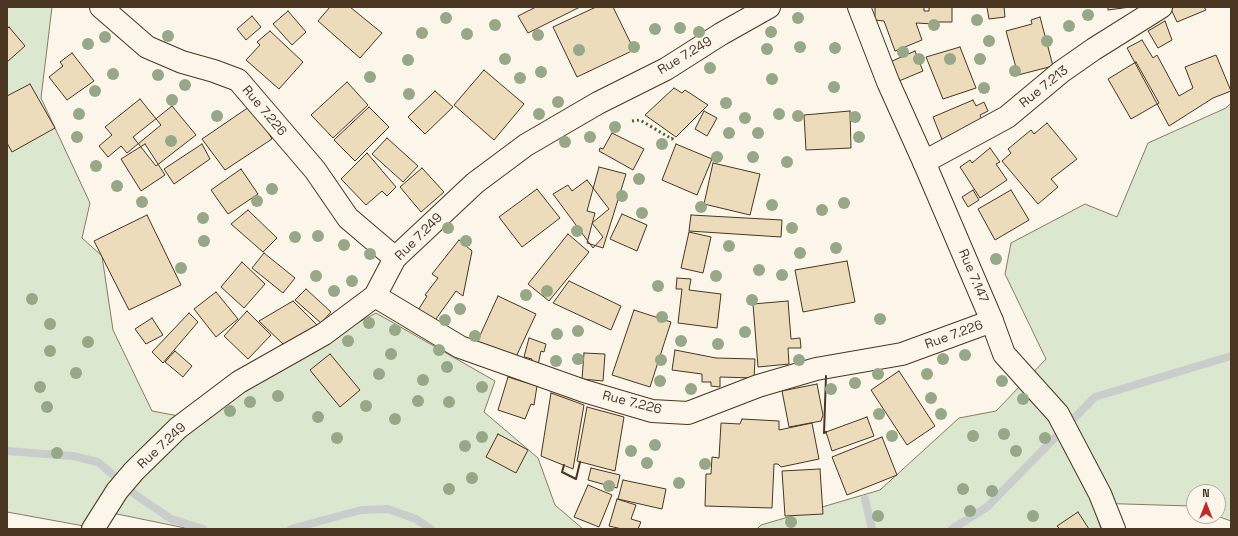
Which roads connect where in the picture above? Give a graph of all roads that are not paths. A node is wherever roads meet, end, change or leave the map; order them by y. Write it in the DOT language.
graph roads {
  1 [pos="101,7"];
  2 [pos="769,7"];
  3 [pos="859,7"];
  4 [pos="1161,7"];
  5 [pos="924,162"];
  6 [pos="395,258"];
  7 [pos="376,296"];
  8 [pos="992,321"];
  9 [pos="93,529"];
  10 [pos="1114,529"];
  1 -- 6 [label="street, Rue 7.226"];
  2 -- 6 [label="street, Rue 7.249"];
  3 -- 5 [label="street, Rue 7.147"];
  4 -- 5 [label="street, Rue 7.213"];
  5 -- 8 [label="street, Rue 7.147"];
  6 -- 7 [label="street, Rue 7.249"];
  7 -- 8 [label="street, Rue 7.226"];
  7 -- 9 [label="street, Rue 7.249"];
  8 -- 10 [label="street, Rue 7.147"];
}
